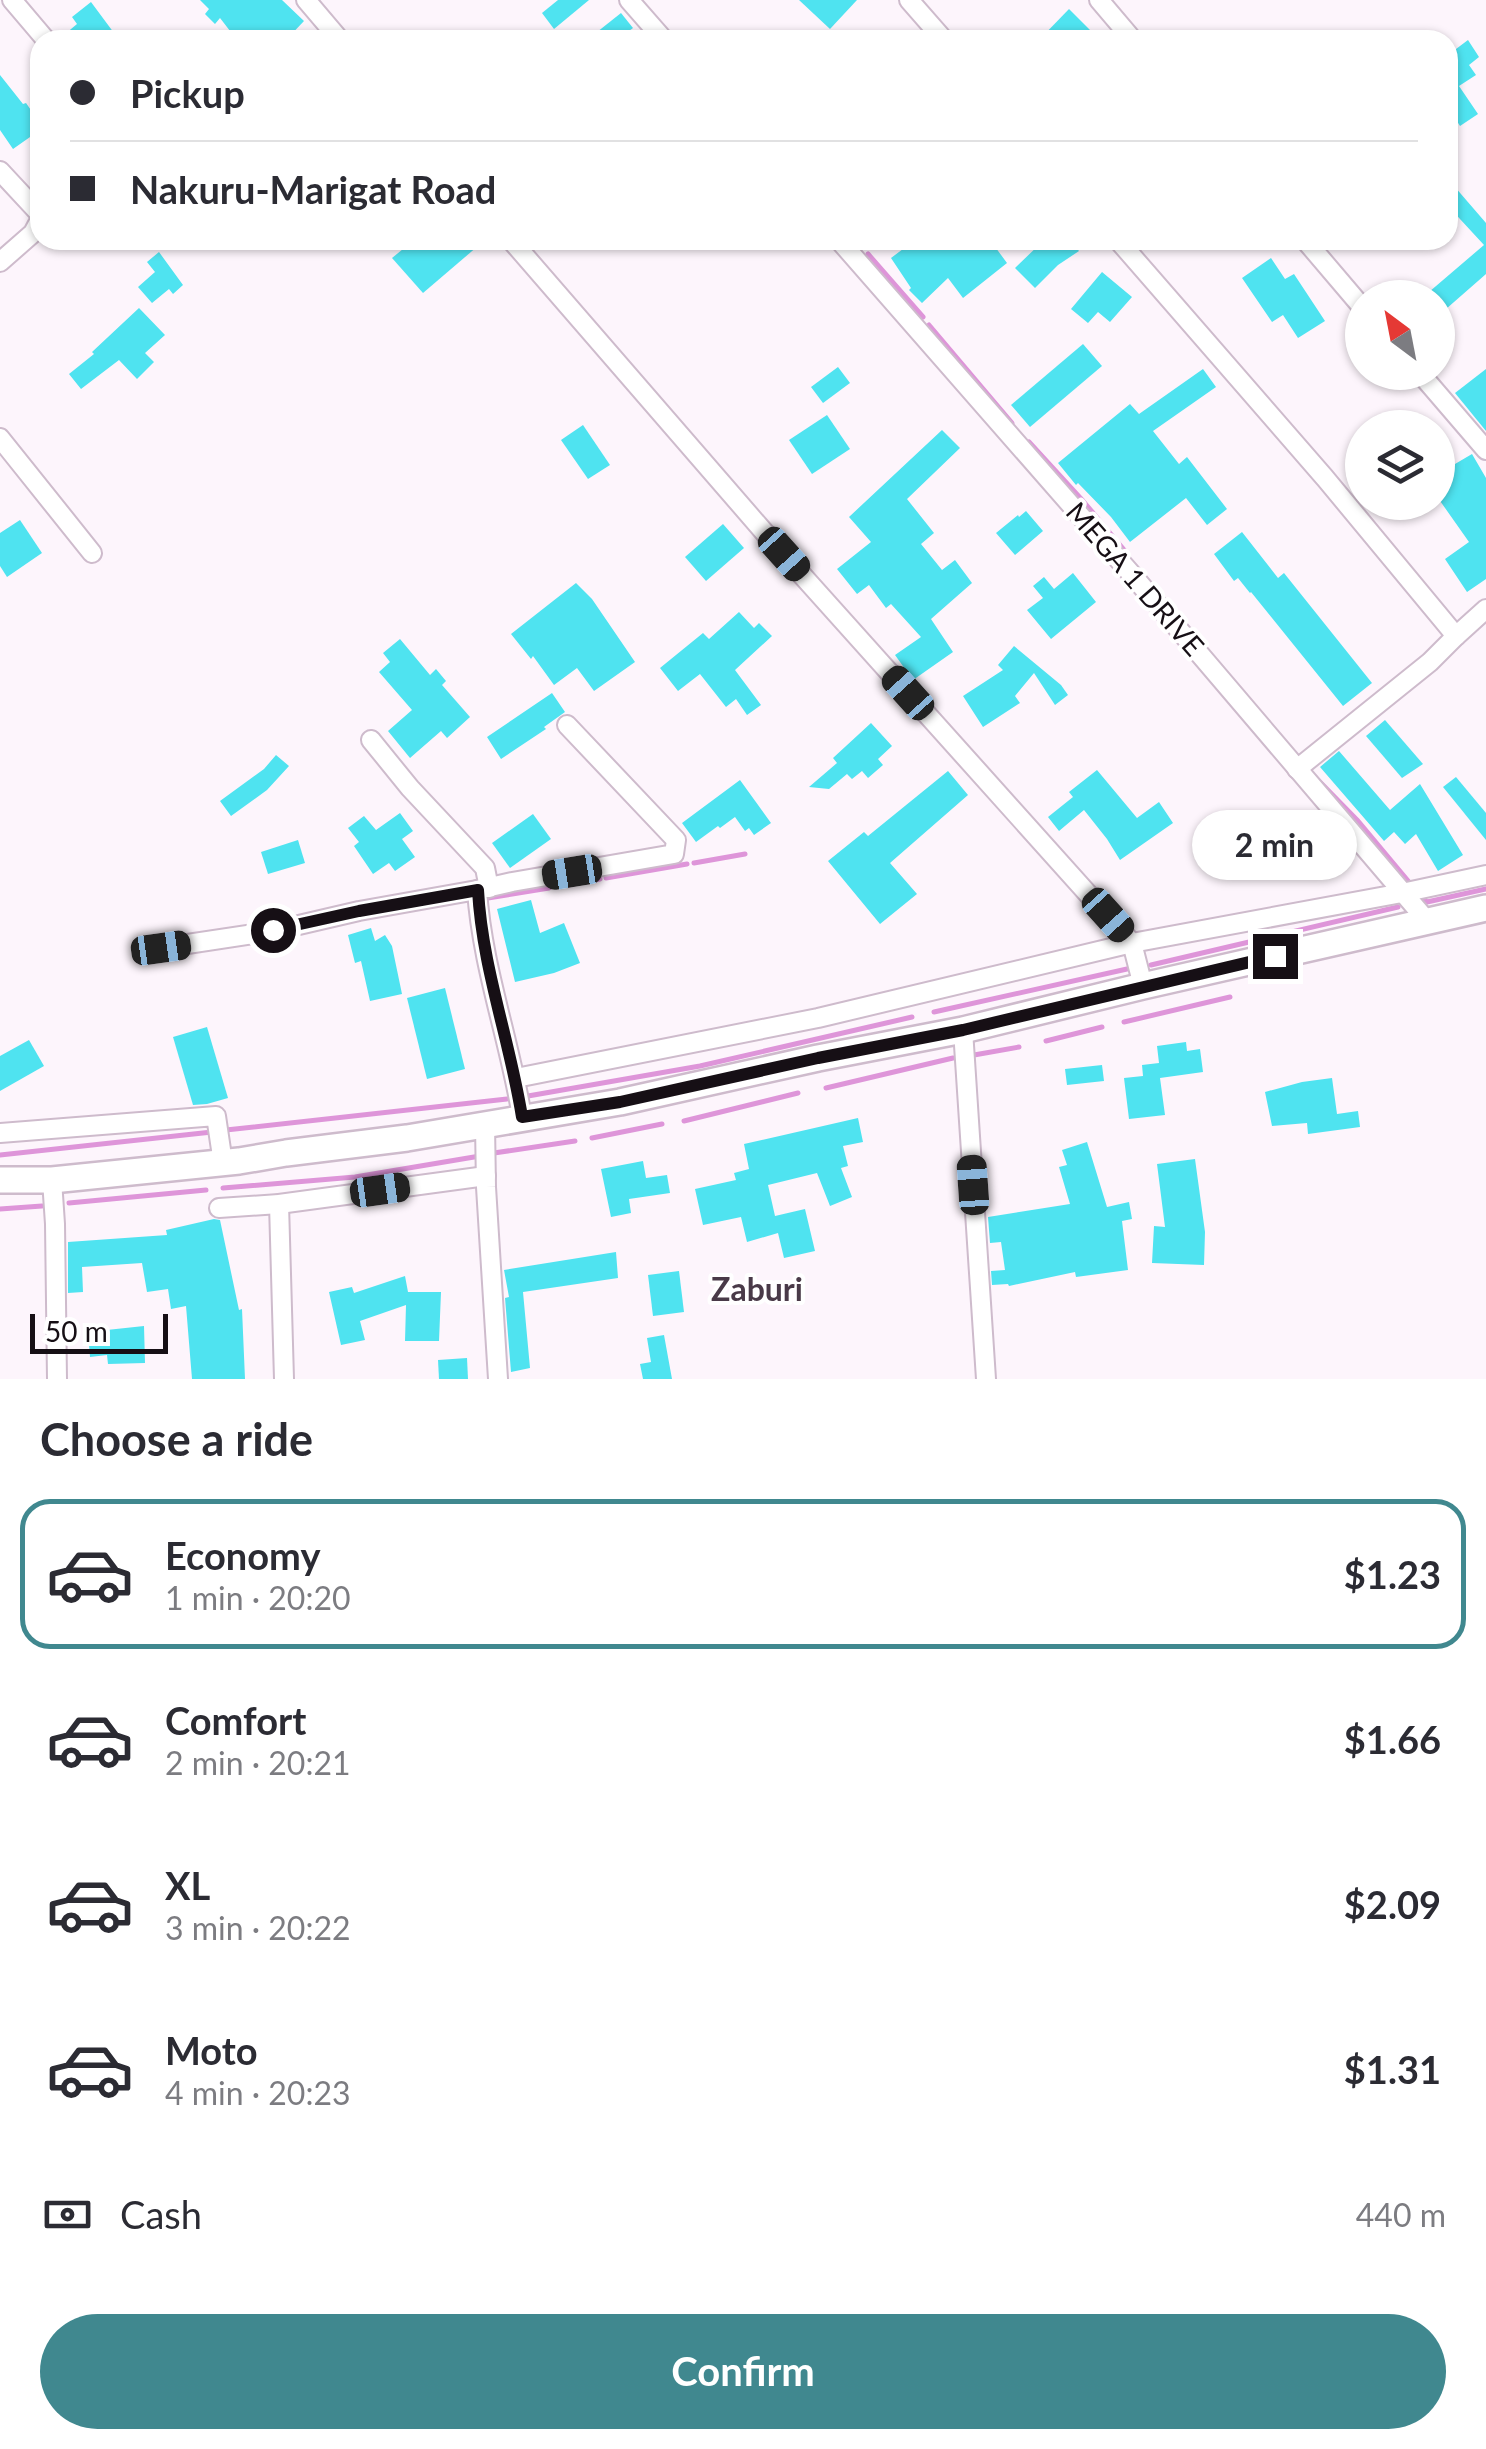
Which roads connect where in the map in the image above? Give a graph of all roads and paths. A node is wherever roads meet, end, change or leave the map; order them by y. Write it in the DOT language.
graph roads {
  1 [pos="12,0"];
  2 [pos="306,0"];
  3 [pos="629,0"];
  4 [pos="910,0"];
  5 [pos="1099,0"];
  6 [pos="38,30"];
  7 [pos="332,30"];
  8 [pos="655,30"];
  9 [pos="936,30"];
  10 [pos="1124,30"];
  11 [pos="0,171"];
  12 [pos="30,206"];
  13 [pos="30,236"];
  14 [pos="520,250"];
  15 [pos="848,250"];
  16 [pos="1127,250"];
  17 [pos="1314,250"];
  18 [pos="0,262"];
  19 [pos="1345,287"];
  20 [pos="1434,390"];
  21 [pos="0,438"];
  22 [pos="1486,450"];
  23 [pos="92,553"];
  24 [pos="1486,609"];
  25 [pos="1456,636"];
  26 [pos="567,725"];
  27 [pos="371,740"];
  28 [pos="1296,769"];
  29 [pos="1486,876"];
  30 [pos="483,889"];
  31 [pos="1402,894"];
  32 [pos="1486,908"];
  33 [pos="1428,922"];
  34 [pos="1132,943"];
  35 [pos="161,948"];
  36 [pos="1144,986"];
  37 [pos="963,1030"];
  38 [pos="516,1078"];
  39 [pos="522,1117"];
  40 [pos="486,1125"];
  41 [pos="0,1133"];
  42 [pos="222,1163"];
  43 [pos="486,1176"];
  44 [pos="0,1180"];
  45 [pos="52,1180"];
  46 [pos="279,1204"];
  47 [pos="220,1208"];
  48 [pos="57,1379"];
  49 [pos="284,1379"];
  50 [pos="498,1379"];
  51 [pos="986,1379"];
  1 -- 6 [label="street"];
  2 -- 7 [label="street"];
  3 -- 8 [label="street"];
  4 -- 9 [label="street"];
  5 -- 10 [label="street"];
  11 -- 12 [label="street"];
  13 -- 18 [label="street"];
  14 -- 34 [label="street"];
  15 -- 28 [label="street, MEGA 1 DRIVE"];
  16 -- 25 [label="street"];
  17 -- 19 [label="street"];
  20 -- 22 [label="street"];
  21 -- 23 [label="street"];
  24 -- 25 [label="street"];
  25 -- 28 [label="street"];
  26 -- 30 [label="street"];
  27 -- 30 [label="street"];
  28 -- 31 [label="street, MEGA 1 DRIVE"];
  29 -- 31 [label="street"];
  30 -- 35 [label="street"];
  30 -- 38 [label="street"];
  31 -- 33 [label="street, MEGA 1 DRIVE"];
  31 -- 34 [label="street"];
  32 -- 33 [label="main road"];
  33 -- 36 [label="main road"];
  34 -- 36 [label="street"];
  34 -- 38 [label="street"];
  36 -- 37 [label="main road"];
  37 -- 39 [label="main road"];
  37 -- 51 [label="street"];
  38 -- 39 [label="street"];
  39 -- 40 [label="main road"];
  40 -- 42 [label="main road"];
  40 -- 43 [label="street"];
  41 -- 42 [label="street"];
  42 -- 45 [label="main road"];
  43 -- 46 [label="street"];
  43 -- 50 [label="street"];
  44 -- 45 [label="main road"];
  45 -- 48 [label="street"];
  46 -- 47 [label="street"];
  46 -- 49 [label="street"];
}
